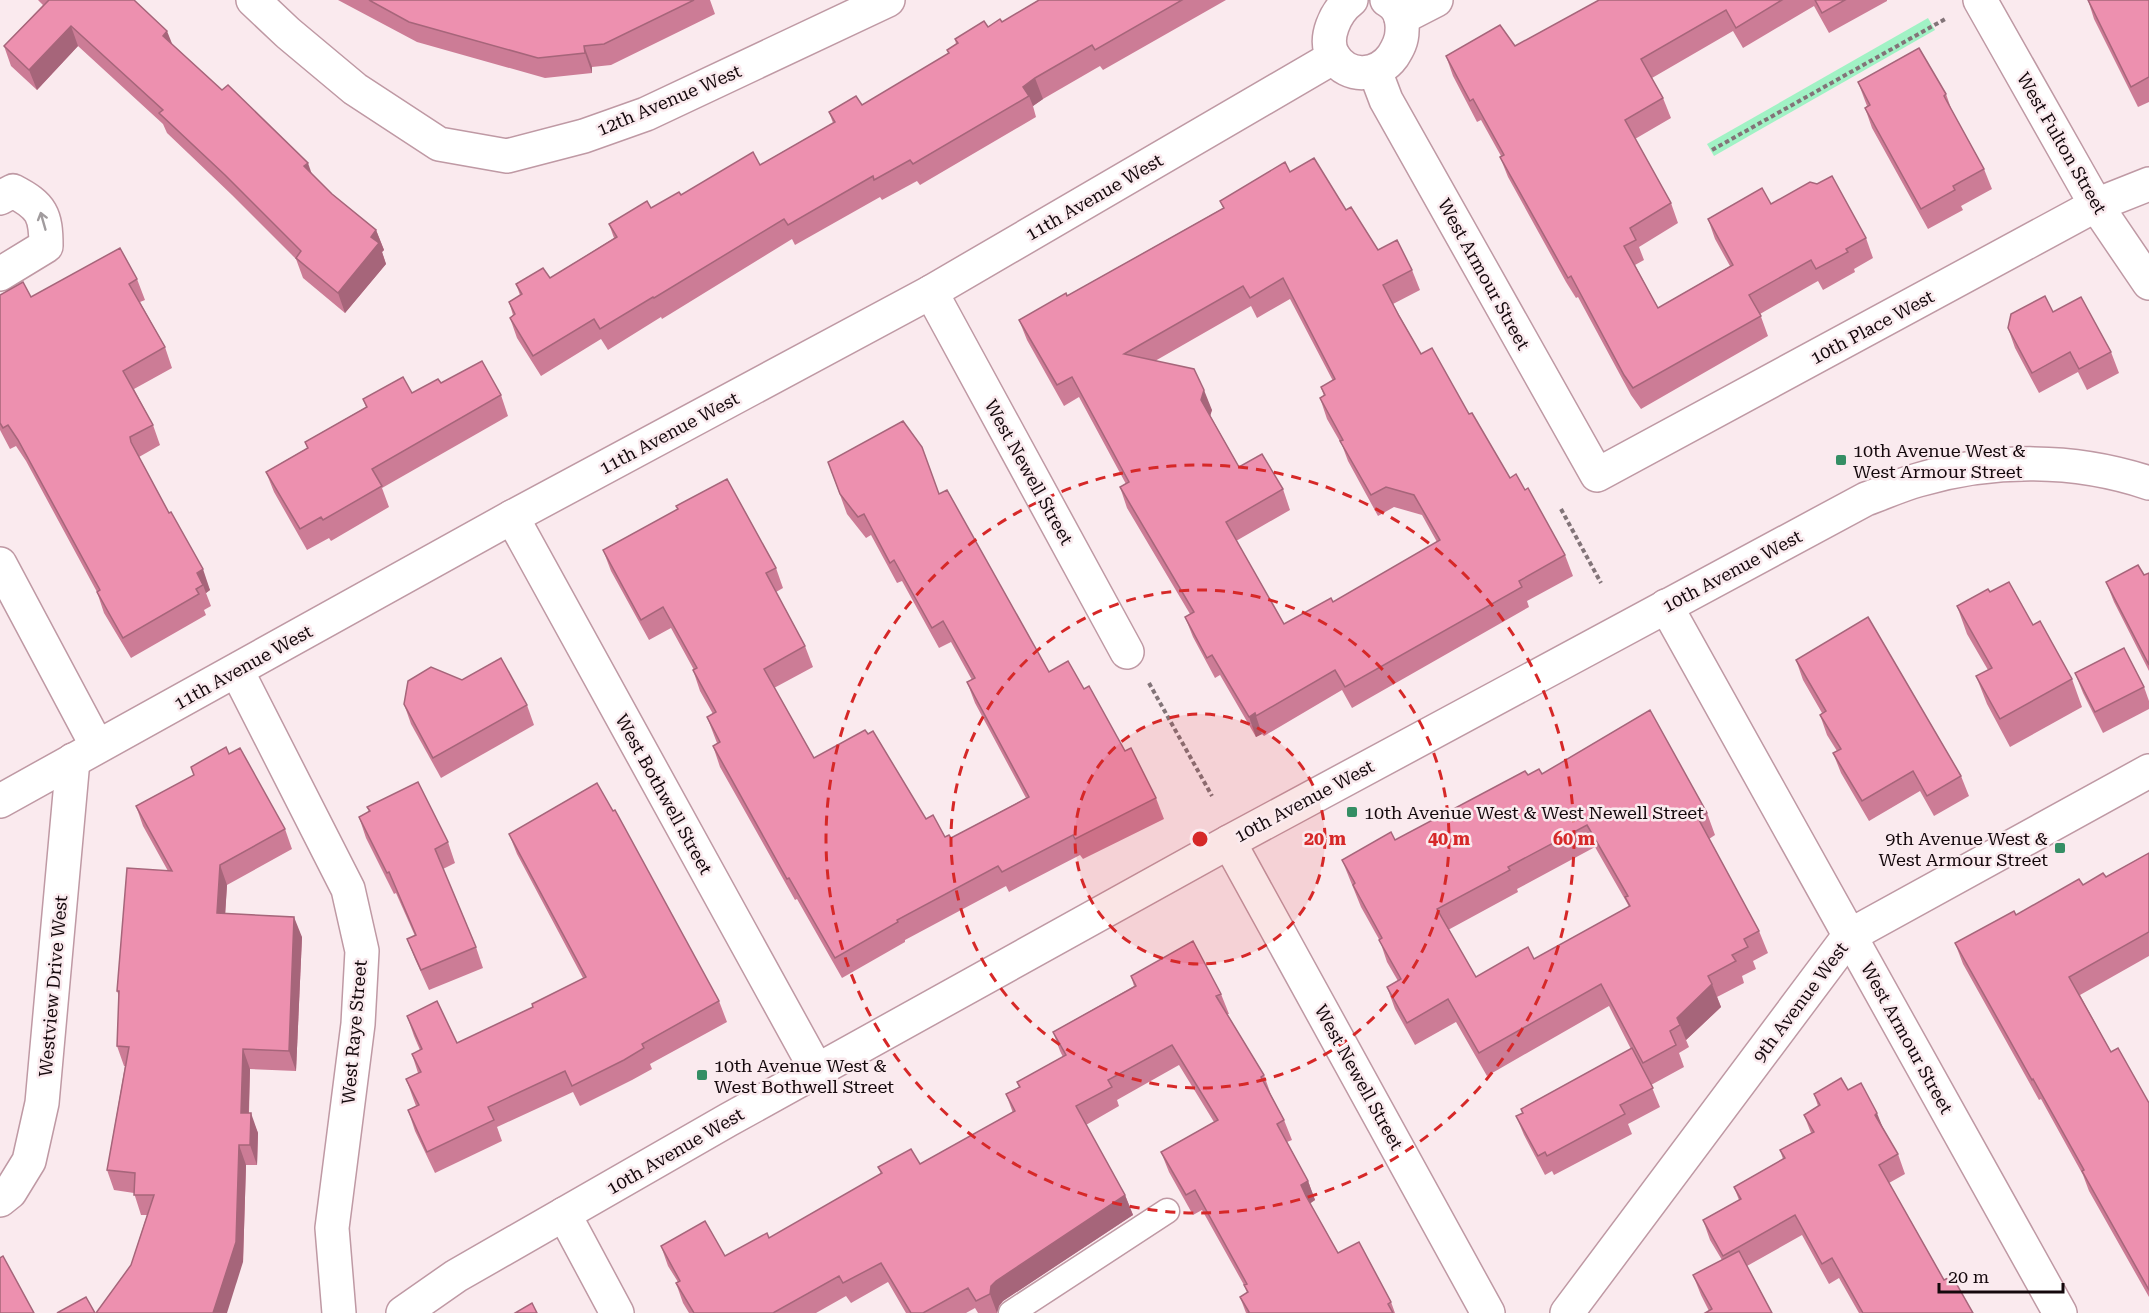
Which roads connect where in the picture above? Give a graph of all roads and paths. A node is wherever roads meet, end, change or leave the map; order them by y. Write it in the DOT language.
graph roads {
  1 [pos="254,0"];
  2 [pos="888,0"];
  3 [pos="1352,0"];
  4 [pos="1436,0"];
  5 [pos="1980,0"];
  6 [pos="1394,9"];
  7 [pos="1950,16"];
  8 [pos="1334,57"];
  9 [pos="1375,71"];
  10 [pos="1712,150"];
  11 [pos="2149,184"];
  12 [pos="0,198"];
  13 [pos="2096,205"];
  14 [pos="0,274"];
  15 [pos="2149,283"];
  16 [pos="931,292"];
  17 [pos="1597,475"];
  18 [pos="2149,483"];
  19 [pos="1561,509"];
  20 [pos="512,517"];
  21 [pos="0,564"];
  22 [pos="1601,583"];
  23 [pos="1666,606"];
  24 [pos="1127,652"];
  25 [pos="237,671"];
  26 [pos="1149,683"];
  27 [pos="85,753"];
  28 [pos="2149,771"];
  29 [pos="1212,796"];
  30 [pos="0,801"];
  31 [pos="1229,842"];
  32 [pos="1849,936"];
  33 [pos="817,1071"];
  34 [pos="0,1200"];
  35 [pos="1167,1212"];
  36 [pos="564,1214"];
  37 [pos="339,1313"];
  38 [pos="403,1313"];
  39 [pos="617,1313"];
  40 [pos="1011,1313"];
  41 [pos="1488,1313"];
  42 [pos="1567,1313"];
  43 [pos="2060,1313"];
  1 -- 2 [label="street, 12th Avenue West"];
  3 -- 8 [label="street"];
  4 -- 6 [label="street"];
  5 -- 13 [label="street, West Fulton Street"];
  6 -- 9 [label="street"];
  7 -- 10 [label="path"];
  8 -- 9 [label="street"];
  8 -- 16 [label="street, 11th Avenue West"];
  9 -- 17 [label="street, West Armour Street"];
  11 -- 13 [label="street, 10th Place West"];
  14 -- 12 [label="street, one-way"];
  13 -- 15 [label="street, West Fulton Street"];
  13 -- 17 [label="street, 10th Place West"];
  16 -- 20 [label="street, 11th Avenue West"];
  16 -- 24 [label="street, West Newell Street"];
  18 -- 23 [label="street, 10th Avenue West"];
  19 -- 22 [label="path"];
  20 -- 25 [label="street, 11th Avenue West"];
  20 -- 33 [label="street, West Bothwell Street"];
  21 -- 27 [label="street"];
  23 -- 31 [label="street, 10th Avenue West"];
  23 -- 32 [label="street, West Armour Street"];
  25 -- 27 [label="street, 11th Avenue West"];
  25 -- 37 [label="street, West Raye Street"];
  26 -- 29 [label="path"];
  27 -- 30 [label="street, 11th Avenue West"];
  27 -- 34 [label="street, Westview Drive West"];
  28 -- 32 [label="street, 9th Avenue West"];
  31 -- 33 [label="street, 10th Avenue West"];
  31 -- 41 [label="street, West Newell Street"];
  32 -- 42 [label="street, 9th Avenue West"];
  32 -- 43 [label="street, West Armour Street"];
  33 -- 36 [label="street, 10th Avenue West"];
  35 -- 40 [label="lane"];
  36 -- 38 [label="street, 10th Avenue West"];
  36 -- 39 [label="street"];
}
